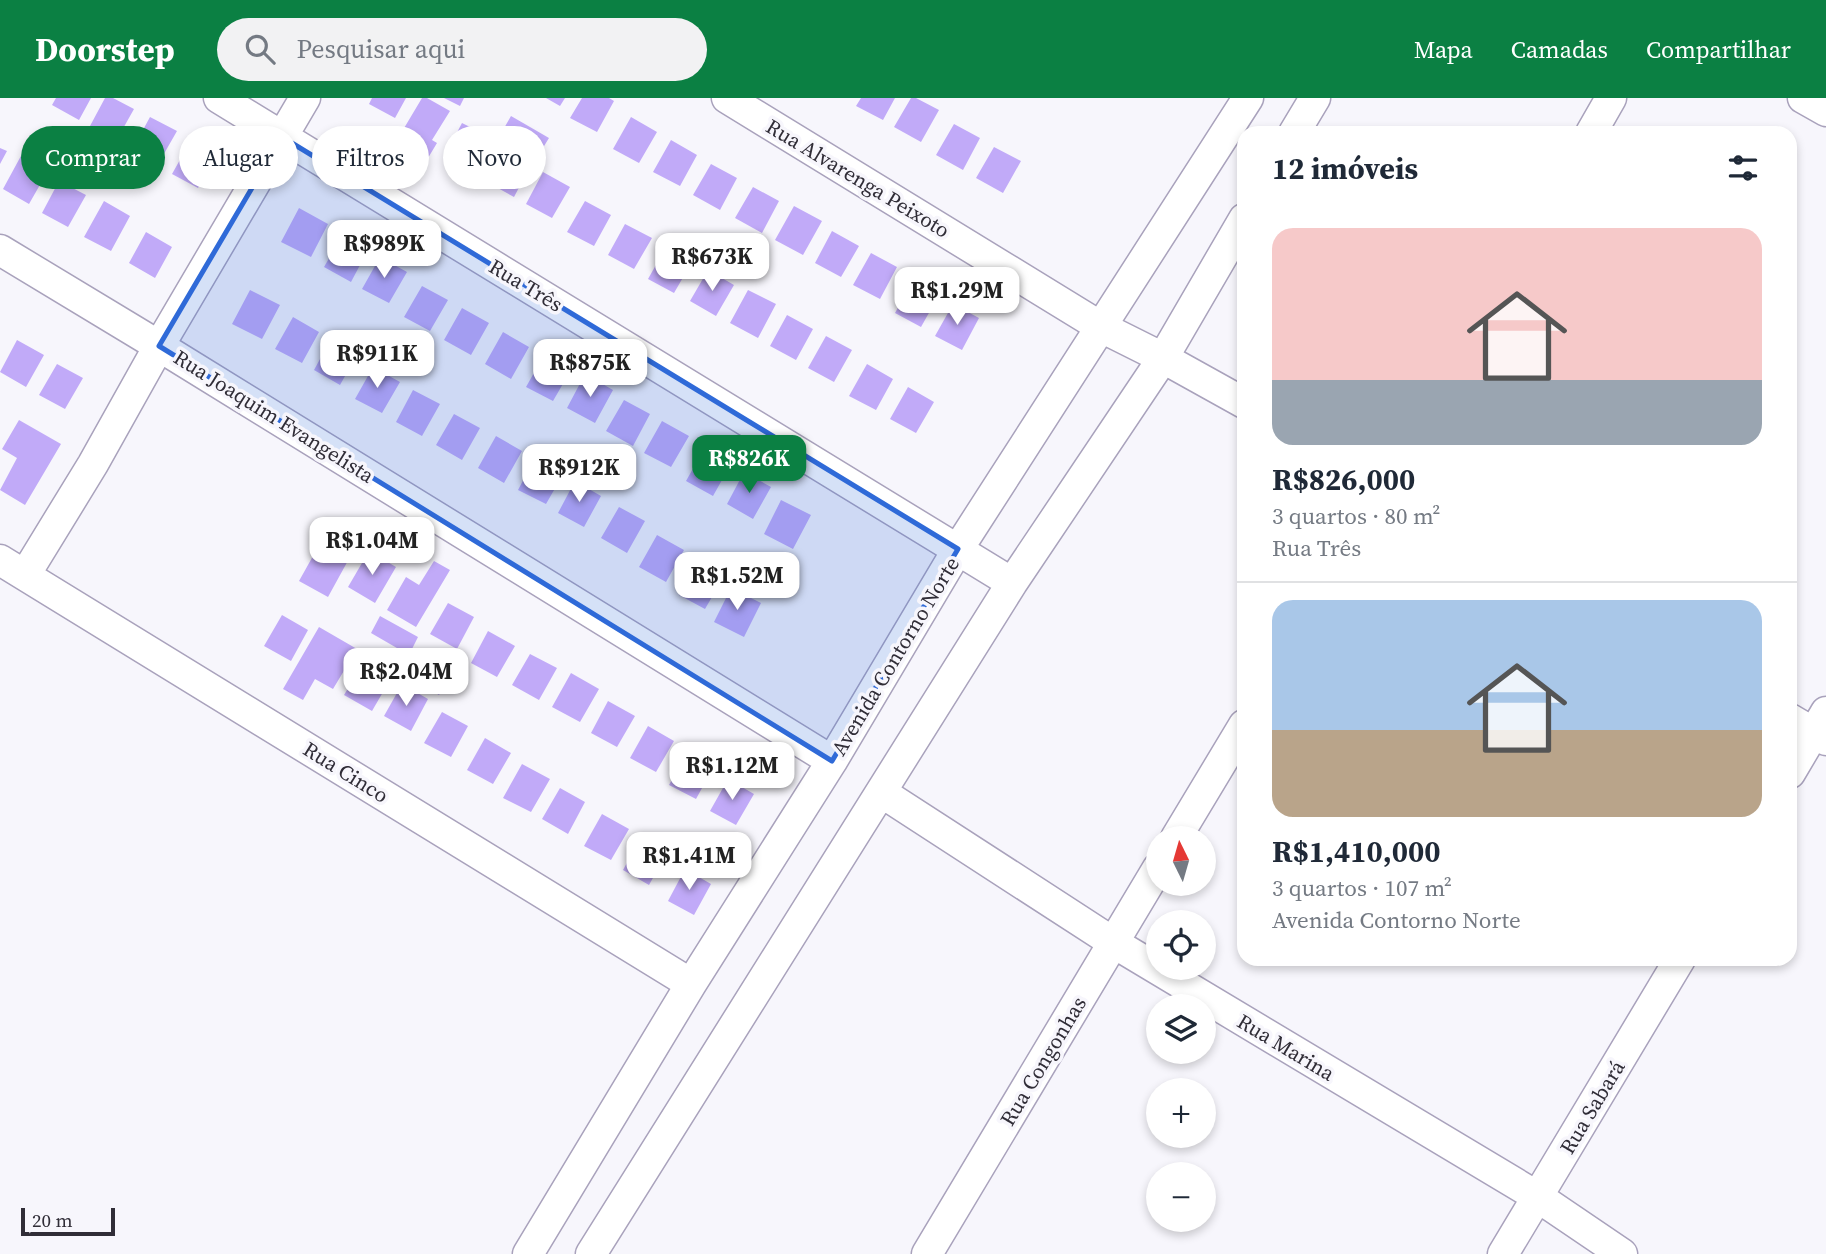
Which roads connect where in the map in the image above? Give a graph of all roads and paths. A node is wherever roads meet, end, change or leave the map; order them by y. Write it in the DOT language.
graph roads {
  1 [pos="219,98"];
  2 [pos="305,98"];
  3 [pos="727,98"];
  4 [pos="1248,98"];
  5 [pos="1611,98"];
  6 [pos="1803,98"];
  7 [pos="1826,111"];
  8 [pos="264,126"];
  9 [pos="288,126"];
  10 [pos="1595,126"];
  11 [pos="298,147"];
  12 [pos="251,189"];
  13 [pos="1237,231"];
  14 [pos="0,250"];
  15 [pos="1101,327"];
  16 [pos="159,346"];
  17 [pos="1163,358"];
  18 [pos="1237,399"];
  19 [pos="958,549"];
  20 [pos="12,568"];
  21 [pos="1012,583"];
  22 [pos="1814,726"];
  23 [pos="1237,737"];
  24 [pos="1797,760"];
  25 [pos="832,761"];
  26 [pos="881,792"];
  27 [pos="1184,826"];
  28 [pos="1146,888"];
  29 [pos="1114,943"];
  30 [pos="1676,966"];
  31 [pos="691,984"];
  32 [pos="1538,1198"];
  33 [pos="542,1248"];
  34 [pos="591,1254"];
  35 [pos="927,1254"];
  36 [pos="1503,1254"];
  37 [pos="1622,1254"];
  1 -- 8 [label="street, Rua Três"];
  2 -- 9 [label="street"];
  3 -- 15 [label="street, Rua Alvarenga Peixoto"];
  4 -- 15 [label="street, Avenida Contorno Norte"];
  5 -- 10 [label="street"];
  6 -- 7 [label="street"];
  11 -- 19 [label="street, Rua Três"];
  12 -- 16 [label="street"];
  13 -- 17 [label="street"];
  14 -- 16 [label="street, Rua Joaquim Evangelista"];
  15 -- 17 [label="street, Rua Alvarenga Peixoto"];
  15 -- 19 [label="street, Avenida Contorno Norte"];
  16 -- 20 [label="street"];
  16 -- 25 [label="street, Rua Joaquim Evangelista"];
  17 -- 18 [label="street, Rua Alvarenga Peixoto"];
  17 -- 21 [label="street"];
  19 -- 21 [label="street, Rua Três"];
  19 -- 25 [label="street, Avenida Contorno Norte"];
  20 -- 31 [label="street, Rua Cinco"];
  21 -- 26 [label="street"];
  22 -- 24 [label="street"];
  23 -- 27 [label="street"];
  25 -- 31 [label="street, Avenida Contorno Norte"];
  26 -- 29 [label="street, Rua Marina"];
  26 -- 34 [label="street"];
  28 -- 29 [label="street, Rua Congonhas"];
  29 -- 32 [label="street, Rua Marina"];
  29 -- 35 [label="street, Rua Congonhas"];
  30 -- 32 [label="street, Rua Sabará"];
  31 -- 33 [label="street, Avenida Contorno Norte"];
  32 -- 36 [label="street, Rua Sabará"];
  32 -- 37 [label="street, Rua Marina"];
}
